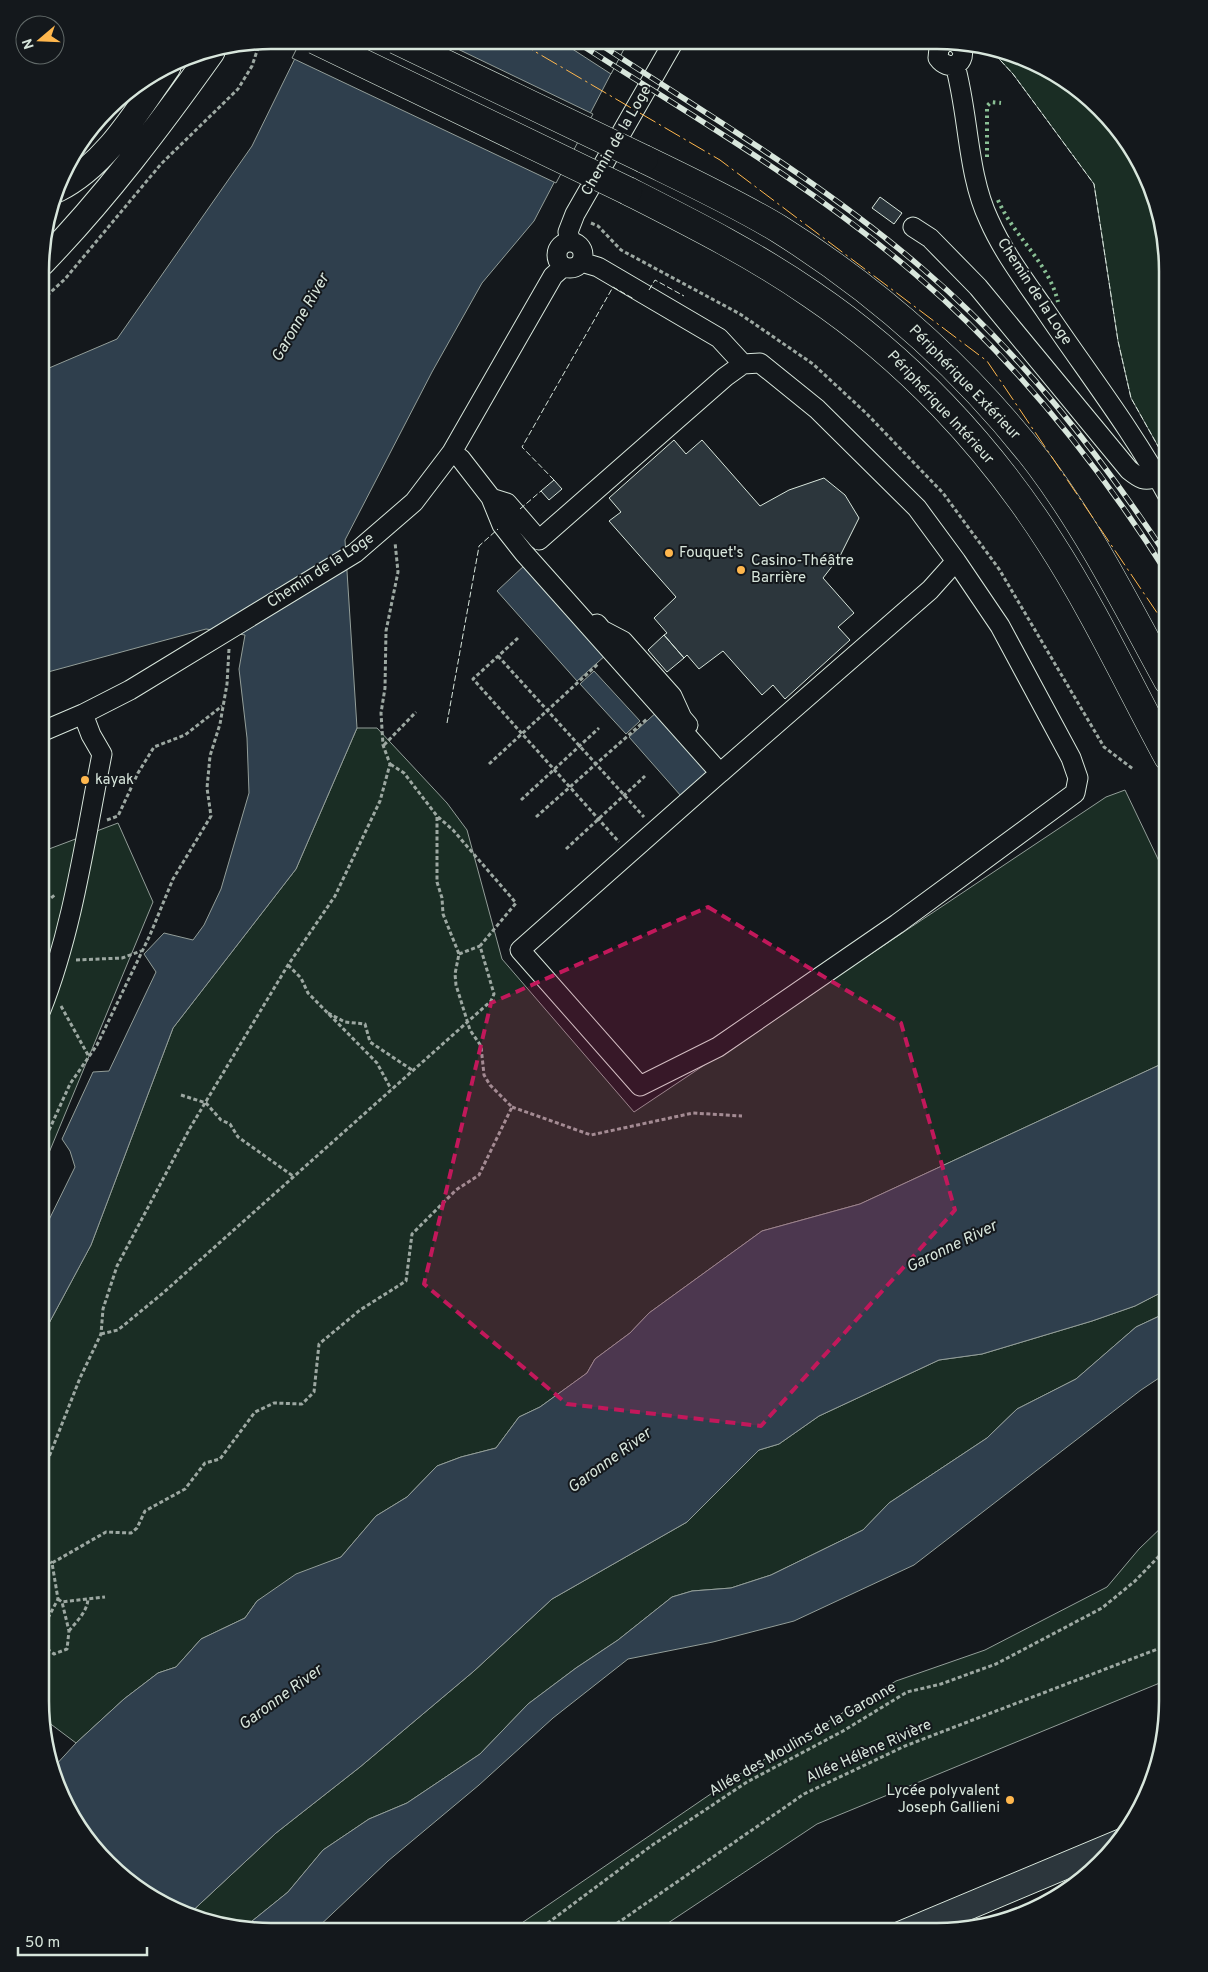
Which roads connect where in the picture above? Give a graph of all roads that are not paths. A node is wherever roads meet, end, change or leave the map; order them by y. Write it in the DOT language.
graph roads {
  1 [pos="334,49"];
  2 [pos="415,49"];
  3 [pos="669,49"];
  4 [pos="939,49"];
  5 [pos="208,58"];
  6 [pos="159,80"];
  7 [pos="67,183"];
  8 [pos="913,227"];
  9 [pos="572,242"];
  10 [pos="49,254"];
  11 [pos="581,262"];
  12 [pos="563,267"];
  13 [pos="743,364"];
  14 [pos="452,452"];
  15 [pos="1157,476"];
  16 [pos="1159,480"];
  17 [pos="532,547"];
  18 [pos="956,562"];
  19 [pos="1159,664"];
  20 [pos="162,668"];
  21 [pos="83,714"];
  22 [pos="49,719"];
  23 [pos="49,729"];
  24 [pos="1159,740"];
  25 [pos="723,770"];
  26 [pos="49,986"];
  1 -- 24 [label="highway, Périphérique Intérieur, bridge"];
  2 -- 19 [label="highway, Périphérique Extérieur, bridge"];
  3 -- 9 [label="street, Chemin de la Loge"];
  4 -- 15 [label="street, Chemin de la Loge"];
  5 -- 10 [label="main road"];
  6 -- 7 [label="main road"];
  8 -- 15 [label="street"];
  9 -- 11 [label="street, Chemin de la Loge"];
  9 -- 12 [label="street"];
  11 -- 12 [label="street"];
  11 -- 13 [label="street"];
  12 -- 14 [label="street, Chemin de la Loge"];
  13 -- 17 [label="street"];
  13 -- 18 [label="street"];
  14 -- 17 [label="street"];
  14 -- 20 [label="street, Chemin de la Loge"];
  15 -- 16 [label="street, Chemin de la Loge"];
  17 -- 25 [label="street"];
  17 -- 25 [label="street"];
  18 -- 25 [label="street"];
  18 -- 25 [label="street"];
  20 -- 21 [label="street, Chemin de la Loge"];
  20 -- 22 [label="street, Chemin de la Loge"];
  21 -- 23 [label="street, Chemin de la Loge"];
  21 -- 26 [label="street"];
}
